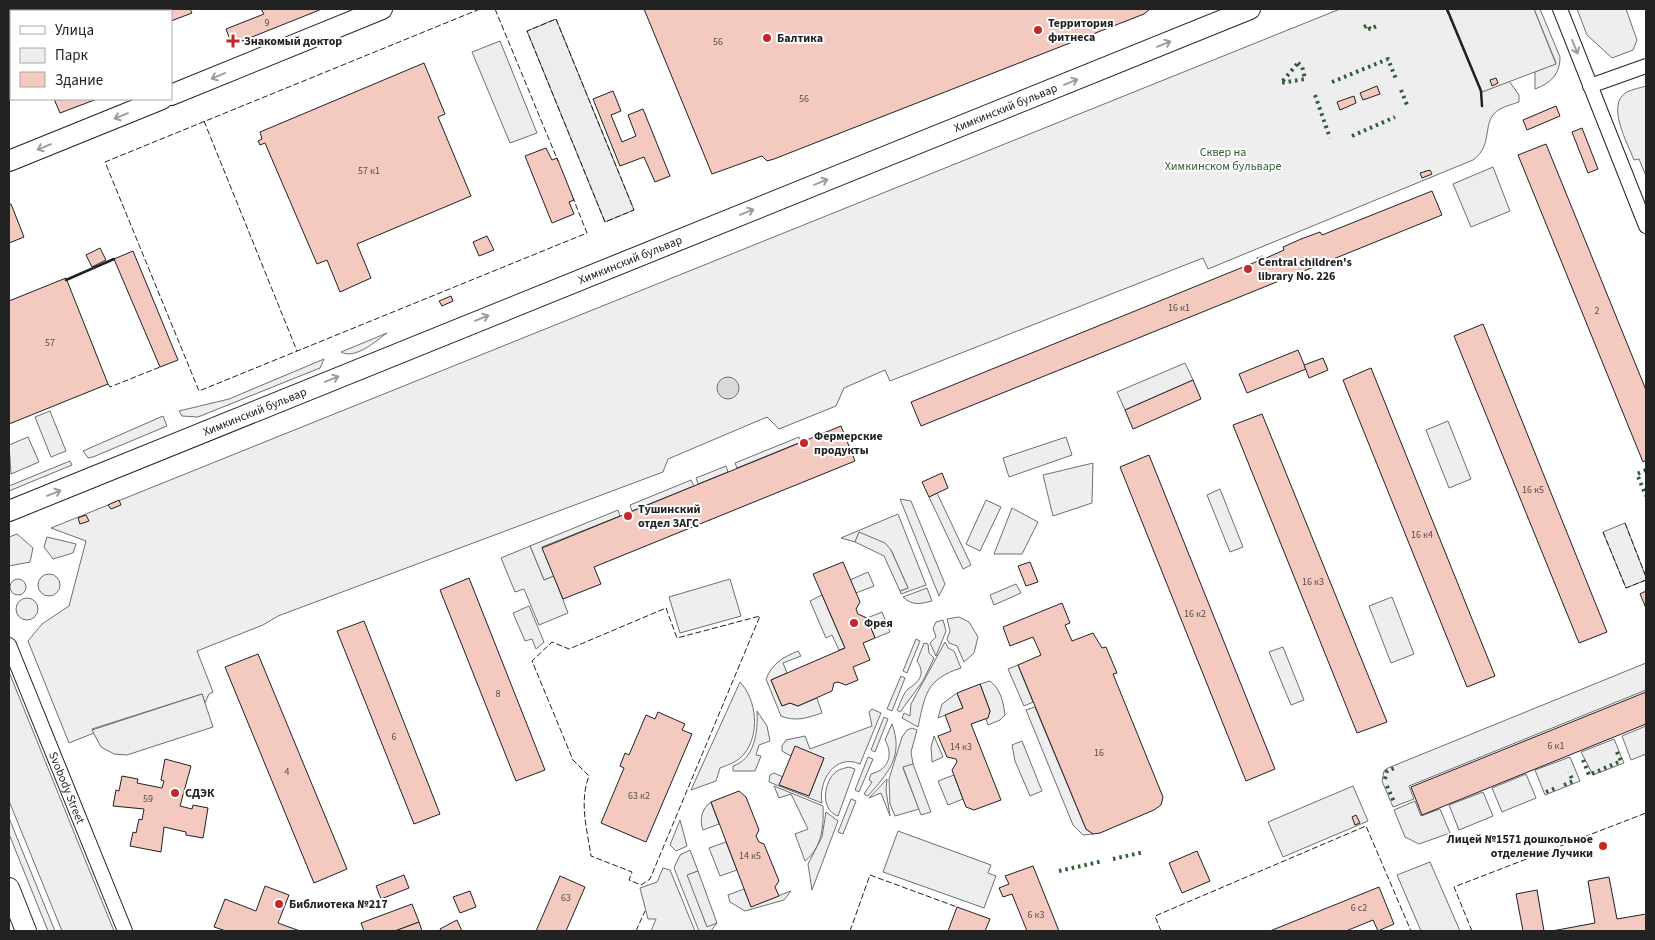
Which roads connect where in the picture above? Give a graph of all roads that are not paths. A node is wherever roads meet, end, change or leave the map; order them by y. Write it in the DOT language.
graph roads {
  1 [pos="382,9"];
  2 [pos="1250,9"];
  3 [pos="1560,9"];
  4 [pos="1646,66"];
  5 [pos="1590,86"];
  6 [pos="172,95"];
  7 [pos="160,100"];
  8 [pos="9,161"];
  9 [pos="1646,226"];
  10 [pos="9,511"];
  11 [pos="9,645"];
  12 [pos="9,888"];
  13 [pos="26,931"];
  14 [pos="124,931"];
  1 -- 6 [label="main road, one-way"];
  10 -- 2 [label="main road, Химкинский бульвар, one-way"];
  3 -- 5 [label="street, one-way"];
  4 -- 5 [label="street"];
  5 -- 9 [label="street"];
  7 -- 8 [label="main road, one-way"];
  11 -- 14 [label="street, Svobody Street"];
  12 -- 13 [label="main road"];
}
